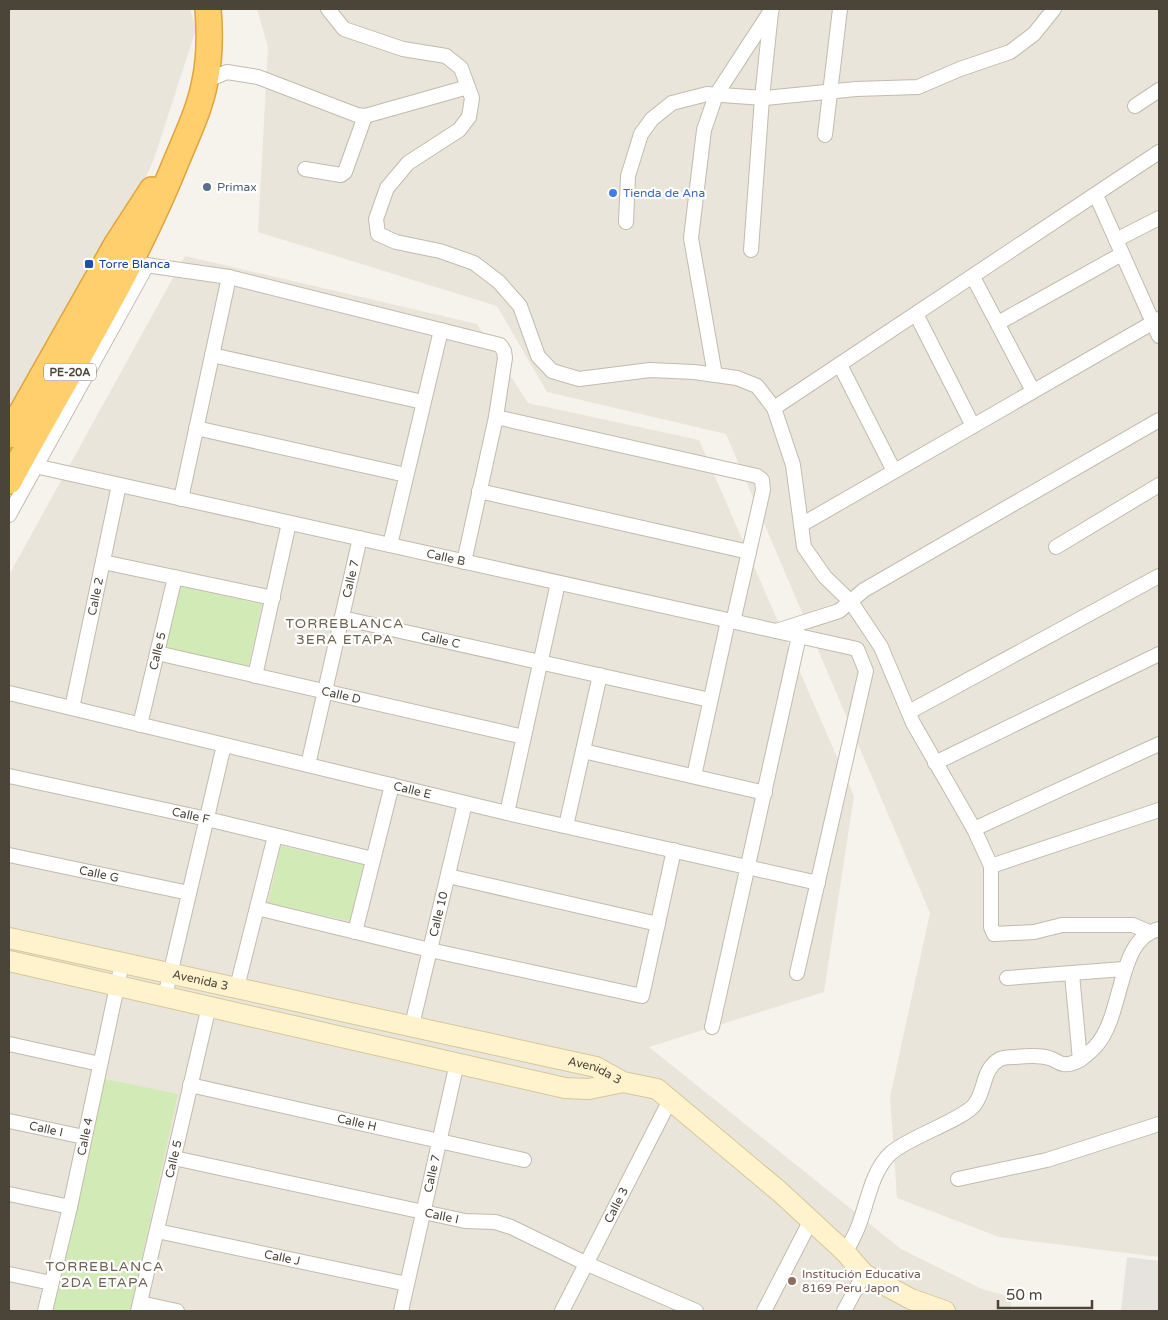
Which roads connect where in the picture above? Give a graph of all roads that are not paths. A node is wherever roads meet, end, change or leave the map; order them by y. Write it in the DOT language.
graph roads {
  1 [pos="208,9"];
  2 [pos="328,9"];
  3 [pos="772,9"];
  4 [pos="840,9"];
  5 [pos="1054,9"];
  6 [pos="206,81"];
  7 [pos="468,87"];
  8 [pos="1159,90"];
  9 [pos="829,92"];
  10 [pos="716,95"];
  11 [pos="762,98"];
  12 [pos="1135,106"];
  13 [pos="365,116"];
  14 [pos="825,135"];
  15 [pos="1159,152"];
  16 [pos="305,169"];
  17 [pos="1096,196"];
  18 [pos="1159,218"];
  19 [pos="626,222"];
  20 [pos="1116,240"];
  21 [pos="751,250"];
  22 [pos="1122,254"];
  23 [pos="129,262"];
  24 [pos="229,277"];
  25 [pos="973,277"];
  26 [pos="916,314"];
  27 [pos="1156,321"];
  28 [pos="998,323"];
  29 [pos="441,330"];
  30 [pos="1159,336"];
  31 [pos="212,355"];
  32 [pos="840,365"];
  33 [pos="715,375"];
  34 [pos="1033,391"];
  35 [pos="423,402"];
  36 [pos="774,408"];
  37 [pos="496,416"];
  38 [pos="1159,420"];
  39 [pos="972,426"];
  40 [pos="196,428"];
  41 [pos="9,435"];
  42 [pos="35,466"];
  43 [pos="894,471"];
  44 [pos="406,475"];
  45 [pos="9,481"];
  46 [pos="119,485"];
  47 [pos="1159,485"];
  48 [pos="479,491"];
  49 [pos="181,499"];
  50 [pos="9,515"];
  51 [pos="290,523"];
  52 [pos="801,525"];
  53 [pos="360,538"];
  54 [pos="390,545"];
  55 [pos="1056,547"];
  56 [pos="749,552"];
  57 [pos="103,562"];
  58 [pos="464,562"];
  59 [pos="1159,576"];
  60 [pos="175,577"];
  61 [pos="558,583"];
  62 [pos="273,598"];
  63 [pos="851,602"];
  64 [pos="342,618"];
  65 [pos="731,621"];
  66 [pos="775,631"];
  67 [pos="799,636"];
  68 [pos="157,653"];
  69 [pos="1159,654"];
  70 [pos="541,661"];
  71 [pos="600,675"];
  72 [pos="255,676"];
  73 [pos="325,692"];
  74 [pos="9,693"];
  75 [pos="710,700"];
  76 [pos="72,708"];
  77 [pos="909,712"];
  78 [pos="140,725"];
  79 [pos="524,737"];
  80 [pos="1159,744"];
  81 [pos="224,745"];
  82 [pos="583,751"];
  83 [pos="935,763"];
  84 [pos="308,765"];
  85 [pos="9,776"];
  86 [pos="694,776"];
  87 [pos="392,785"];
  88 [pos="765,793"];
  89 [pos="465,803"];
  90 [pos="1159,810"];
  91 [pos="507,813"];
  92 [pos="207,819"];
  93 [pos="566,826"];
  94 [pos="974,829"];
  95 [pos="274,836"];
  96 [pos="674,850"];
  97 [pos="9,855"];
  98 [pos="373,860"];
  99 [pos="991,866"];
  100 [pos="748,867"];
  101 [pos="448,876"];
  102 [pos="818,883"];
  103 [pos="189,893"];
  104 [pos="257,908"];
  105 [pos="658,924"];
  106 [pos="1154,931"];
  107 [pos="355,932"];
  108 [pos="9,938"];
  109 [pos="430,950"];
  110 [pos="9,961"];
  111 [pos="122,963"];
  112 [pos="1124,969"];
  113 [pos="171,973"];
  114 [pos="797,973"];
  115 [pos="1072,974"];
  116 [pos="1008,978"];
  117 [pos="118,985"];
  118 [pos="237,988"];
  119 [pos="165,996"];
  120 [pos="209,1006"];
  121 [pos="412,1025"];
  122 [pos="712,1027"];
  123 [pos="9,1044"];
  124 [pos="1080,1060"];
  125 [pos="457,1063"];
  126 [pos="100,1064"];
  127 [pos="623,1082"];
  128 [pos="190,1085"];
  129 [pos="670,1100"];
  130 [pos="9,1121"];
  131 [pos="1159,1124"];
  132 [pos="84,1137"];
  133 [pos="439,1141"];
  134 [pos="174,1158"];
  135 [pos="524,1160"];
  136 [pos="958,1179"];
  137 [pos="9,1194"];
  138 [pos="70,1207"];
  139 [pos="423,1212"];
  140 [pos="811,1220"];
  141 [pos="157,1231"];
  142 [pos="845,1252"];
  143 [pos="585,1263"];
  144 [pos="9,1274"];
  145 [pos="864,1274"];
  146 [pos="51,1283"];
  147 [pos="407,1284"];
  148 [pos="139,1307"];
  149 [pos="45,1311"];
  150 [pos="177,1311"];
  151 [pos="401,1311"];
  152 [pos="562,1311"];
  153 [pos="696,1311"];
  154 [pos="764,1311"];
  155 [pos="844,1311"];
  156 [pos="945,1311"];
  1 -- 6 [label="highway, PE-20A"];
  2 -- 7 [label="street"];
  3 -- 10 [label="street"];
  3 -- 11 [label="street"];
  4 -- 9 [label="street"];
  5 -- 9 [label="street"];
  6 -- 13 [label="street"];
  6 -- 23 [label="highway, PE-20A"];
  7 -- 13 [label="street"];
  7 -- 33 [label="street"];
  8 -- 12 [label="street"];
  9 -- 11 [label="street"];
  9 -- 14 [label="street"];
  10 -- 11 [label="street"];
  10 -- 19 [label="street"];
  10 -- 33 [label="street"];
  11 -- 21 [label="street"];
  13 -- 16 [label="street"];
  15 -- 17 [label="street"];
  17 -- 20 [label="street"];
  17 -- 25 [label="street"];
  18 -- 20 [label="street"];
  20 -- 22 [label="street"];
  22 -- 27 [label="street"];
  22 -- 28 [label="street"];
  23 -- 24 [label="street"];
  23 -- 41 [label="highway, PE-20A"];
  23 -- 42 [label="street"];
  23 -- 45 [label="highway, PE-20A"];
  24 -- 29 [label="street"];
  24 -- 31 [label="street"];
  25 -- 26 [label="street"];
  25 -- 28 [label="street"];
  26 -- 32 [label="street"];
  26 -- 39 [label="street"];
  27 -- 30 [label="street"];
  27 -- 34 [label="street"];
  28 -- 34 [label="street"];
  29 -- 35 [label="street"];
  29 -- 37 [label="street"];
  31 -- 35 [label="street"];
  31 -- 40 [label="street"];
  32 -- 36 [label="street"];
  32 -- 43 [label="street"];
  33 -- 36 [label="street"];
  34 -- 39 [label="street"];
  35 -- 44 [label="street"];
  36 -- 52 [label="street"];
  37 -- 48 [label="street"];
  37 -- 56 [label="street"];
  38 -- 63 [label="street"];
  39 -- 43 [label="street"];
  40 -- 44 [label="street"];
  40 -- 49 [label="street"];
  42 -- 46 [label="street, Calle B"];
  42 -- 50 [label="street"];
  43 -- 52 [label="street"];
  44 -- 54 [label="street"];
  46 -- 49 [label="street, Calle B"];
  46 -- 57 [label="street, Calle 2"];
  47 -- 55 [label="street"];
  48 -- 56 [label="street"];
  48 -- 58 [label="street"];
  49 -- 51 [label="street, Calle B"];
  51 -- 53 [label="street, Calle B"];
  51 -- 62 [label="street"];
  52 -- 63 [label="street"];
  53 -- 54 [label="street, Calle B"];
  53 -- 64 [label="street, Calle 7"];
  54 -- 58 [label="street, Calle B"];
  56 -- 65 [label="street"];
  57 -- 60 [label="street"];
  57 -- 76 [label="street, Calle 2"];
  58 -- 61 [label="street, Calle B"];
  59 -- 77 [label="street"];
  60 -- 62 [label="street"];
  60 -- 68 [label="street, Calle 5"];
  61 -- 65 [label="street, Calle B"];
  61 -- 70 [label="street"];
  62 -- 72 [label="street"];
  63 -- 66 [label="street"];
  63 -- 77 [label="street"];
  64 -- 70 [label="street, Calle C"];
  64 -- 73 [label="street, Calle 7"];
  65 -- 66 [label="street, Calle B"];
  65 -- 75 [label="street"];
  66 -- 67 [label="street, Calle B"];
  67 -- 88 [label="street"];
  67 -- 102 [label="street, Calle B"];
  68 -- 72 [label="street, Calle D"];
  68 -- 78 [label="street, Calle 5"];
  69 -- 83 [label="street"];
  70 -- 71 [label="street, Calle C"];
  70 -- 79 [label="street"];
  71 -- 75 [label="street, Calle C"];
  71 -- 82 [label="street"];
  72 -- 73 [label="street, Calle D"];
  73 -- 79 [label="street, Calle D"];
  73 -- 84 [label="street, Calle 7"];
  74 -- 76 [label="street, Calle E"];
  75 -- 86 [label="street"];
  76 -- 78 [label="street, Calle E"];
  77 -- 83 [label="street"];
  78 -- 81 [label="street, Calle E"];
  79 -- 91 [label="street"];
  80 -- 94 [label="street"];
  81 -- 84 [label="street, Calle E"];
  81 -- 92 [label="street"];
  82 -- 86 [label="street"];
  82 -- 93 [label="street"];
  83 -- 94 [label="street"];
  84 -- 87 [label="street, Calle E"];
  85 -- 92 [label="street, Calle F"];
  86 -- 88 [label="street"];
  87 -- 89 [label="street, Calle E"];
  87 -- 98 [label="street"];
  88 -- 100 [label="street"];
  89 -- 91 [label="street, Calle E"];
  89 -- 101 [label="street, Calle 10"];
  90 -- 99 [label="street"];
  91 -- 93 [label="street, Calle E"];
  92 -- 95 [label="street, Calle F"];
  92 -- 103 [label="street"];
  93 -- 96 [label="street, Calle E"];
  94 -- 99 [label="street"];
  95 -- 98 [label="street, Calle F"];
  95 -- 104 [label="street"];
  96 -- 100 [label="street, Calle E"];
  96 -- 105 [label="street"];
  97 -- 103 [label="street, Calle G"];
  98 -- 107 [label="street"];
  99 -- 106 [label="street"];
  100 -- 102 [label="street, Calle E"];
  100 -- 122 [label="street"];
  101 -- 105 [label="street"];
  101 -- 109 [label="street, Calle 10"];
  102 -- 114 [label="street"];
  103 -- 113 [label="street"];
  104 -- 107 [label="street"];
  104 -- 118 [label="street"];
  105 -- 109 [label="street"];
  106 -- 112 [label="street"];
  107 -- 109 [label="street"];
  108 -- 111 [label="street, Avenida 3"];
  109 -- 121 [label="street, Calle 10"];
  110 -- 117 [label="street, Avenida 3"];
  111 -- 113 [label="street, Avenida 3"];
  111 -- 117 [label="street, Calle 4"];
  112 -- 115 [label="street"];
  112 -- 124 [label="street"];
  113 -- 118 [label="street, Avenida 3"];
  113 -- 119 [label="street"];
  115 -- 116 [label="street"];
  115 -- 124 [label="street"];
  117 -- 119 [label="street, Avenida 3"];
  117 -- 126 [label="street, Calle 4"];
  118 -- 121 [label="street, Avenida 3"];
  119 -- 120 [label="street, Avenida 3"];
  120 -- 125 [label="street, Avenida 3"];
  120 -- 128 [label="street, Calle 5"];
  121 -- 127 [label="street, Avenida 3"];
  123 -- 126 [label="street"];
  124 -- 142 [label="street"];
  125 -- 127 [label="street, Avenida 3"];
  125 -- 133 [label="street, Calle 7"];
  126 -- 132 [label="street, Calle 4"];
  127 -- 129 [label="street"];
  128 -- 133 [label="street, Calle H"];
  128 -- 134 [label="street, Calle 5"];
  129 -- 140 [label="street"];
  129 -- 143 [label="street, Calle 3"];
  130 -- 132 [label="street, Calle I"];
  131 -- 136 [label="street"];
  132 -- 138 [label="street, Calle 4"];
  133 -- 135 [label="street, Calle H"];
  133 -- 139 [label="street, Calle 7"];
  134 -- 139 [label="street, Calle I"];
  134 -- 141 [label="street, Calle 5"];
  137 -- 138 [label="street"];
  138 -- 146 [label="street, Calle 4"];
  139 -- 143 [label="street, Calle I"];
  139 -- 147 [label="street, Calle 7"];
  140 -- 142 [label="street"];
  140 -- 154 [label="street"];
  141 -- 147 [label="street, Calle J"];
  141 -- 148 [label="street, Calle 5"];
  142 -- 145 [label="street"];
  143 -- 152 [label="street, Calle 3"];
  143 -- 153 [label="street, Calle I"];
  144 -- 146 [label="street"];
  145 -- 155 [label="street"];
  145 -- 156 [label="street"];
  146 -- 149 [label="street, Calle 4"];
  147 -- 151 [label="street, Calle 7"];
  148 -- 150 [label="street"];
}
